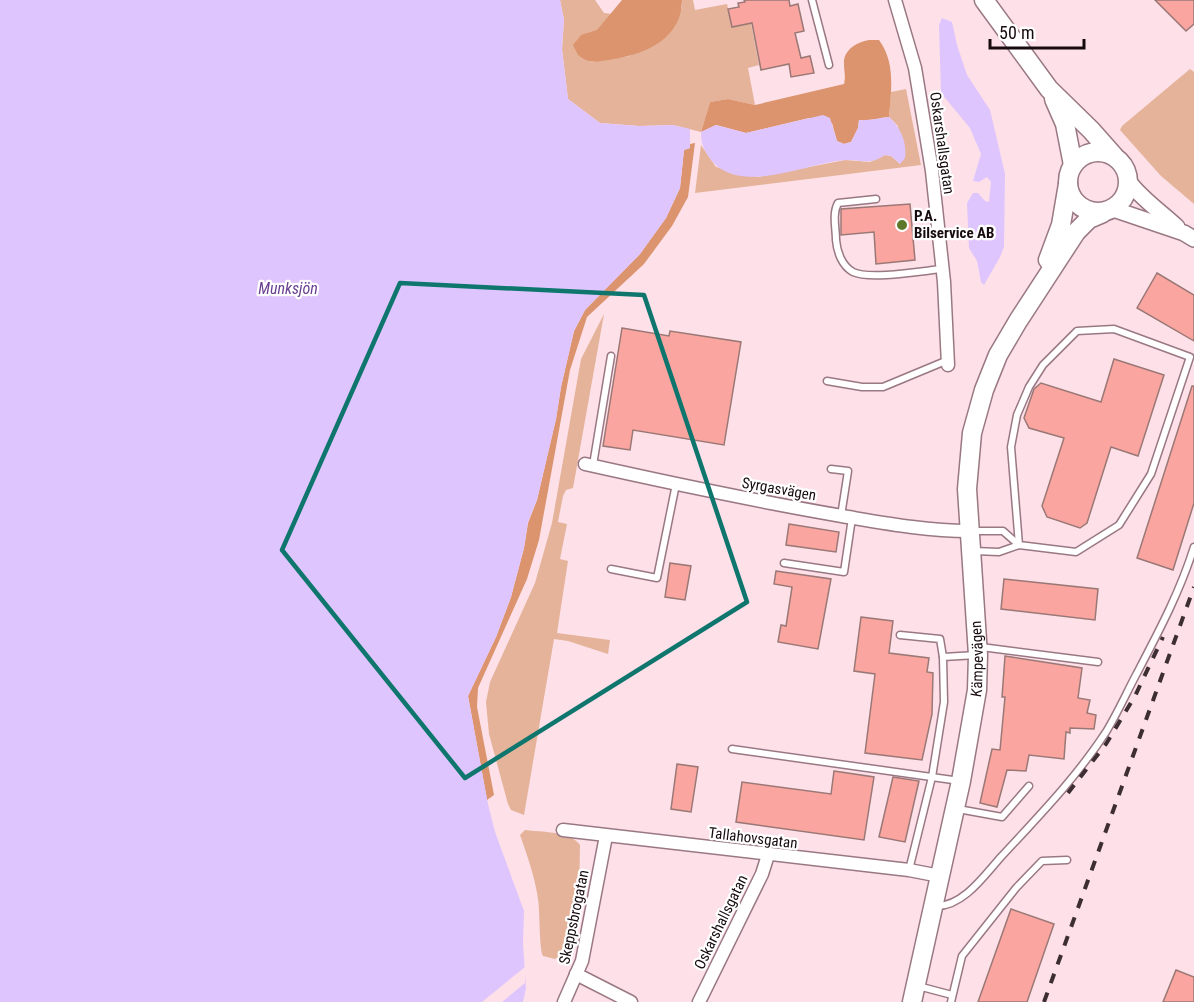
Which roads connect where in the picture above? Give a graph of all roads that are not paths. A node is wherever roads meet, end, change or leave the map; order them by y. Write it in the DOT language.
graph roads {
  1 [pos="812,0"];
  2 [pos="896,0"];
  3 [pos="984,0"];
  4 [pos="829,65"];
  5 [pos="1049,89"];
  6 [pos="1114,156"];
  7 [pos="1073,165"];
  8 [pos="1129,182"];
  9 [pos="1068,184"];
  10 [pos="876,199"];
  11 [pos="1108,211"];
  12 [pos="1189,236"];
  13 [pos="942,269"];
  14 [pos="1018,321"];
  15 [pos="611,356"];
  16 [pos="948,363"];
  17 [pos="827,381"];
  18 [pos="589,465"];
  19 [pos="831,470"];
  20 [pos="676,484"];
  21 [pos="847,516"];
  22 [pos="969,531"];
  23 [pos="1019,546"];
  24 [pos="1194,547"];
  25 [pos="970,551"];
  26 [pos="784,563"];
  27 [pos="611,569"];
  28 [pos="900,635"];
  29 [pos="977,651"];
  30 [pos="943,657"];
  31 [pos="1098,662"];
  32 [pos="732,749"];
  33 [pos="932,777"];
  34 [pos="961,781"];
  35 [pos="1029,786"];
  36 [pos="954,808"];
  37 [pos="563,830"];
  38 [pos="606,836"];
  39 [pos="768,855"];
  40 [pos="1066,860"];
  41 [pos="909,870"];
  42 [pos="940,876"];
  43 [pos="933,906"];
  44 [pos="576,974"];
  45 [pos="914,994"];
  46 [pos="951,998"];
  47 [pos="564,1002"];
  48 [pos="631,1002"];
  49 [pos="699,1002"];
  1 -- 4 [label="lane"];
  2 -- 13 [label="street, Oskarshallsgatan"];
  3 -- 5 [label="main road"];
  5 -- 6 [label="main road"];
  5 -- 7 [label="main road"];
  6 -- 7 [label="main road"];
  6 -- 8 [label="main road"];
  7 -- 9 [label="main road"];
  8 -- 11 [label="main road"];
  8 -- 12 [label="street"];
  9 -- 11 [label="main road"];
  9 -- 14 [label="main road, Kämpevägen"];
  10 -- 13 [label="lane"];
  11 -- 12 [label="street"];
  11 -- 14 [label="main road, Kämpevägen"];
  13 -- 16 [label="street, Oskarshallsgatan"];
  14 -- 22 [label="main road, Kämpevägen"];
  15 -- 18 [label="lane"];
  16 -- 17 [label="lane"];
  18 -- 20 [label="street, Syrgasvägen"];
  19 -- 21 [label="lane"];
  20 -- 21 [label="street, Syrgasvägen"];
  20 -- 27 [label="lane"];
  21 -- 22 [label="street, Syrgasvägen"];
  21 -- 26 [label="lane"];
  22 -- 23 [label="lane"];
  22 -- 25 [label="main road, Kämpevägen"];
  23 -- 23 [label="lane"];
  23 -- 25 [label="lane"];
  24 -- 43 [label="lane"];
  25 -- 29 [label="main road, Kämpevägen"];
  28 -- 30 [label="lane"];
  29 -- 30 [label="lane"];
  29 -- 31 [label="lane"];
  29 -- 34 [label="main road, Kämpevägen"];
  30 -- 33 [label="lane"];
  32 -- 33 [label="lane"];
  33 -- 34 [label="lane"];
  33 -- 41 [label="lane"];
  34 -- 36 [label="main road, Kämpevägen"];
  35 -- 36 [label="lane"];
  36 -- 42 [label="main road, Kämpevägen"];
  37 -- 38 [label="street, Tallahovsgatan"];
  38 -- 39 [label="street, Tallahovsgatan"];
  38 -- 44 [label="street, Skeppsbrogatan"];
  39 -- 41 [label="street, Tallahovsgatan"];
  39 -- 49 [label="street, Oskarshallsgatan"];
  40 -- 46 [label="lane"];
  41 -- 42 [label="street, Tallahovsgatan"];
  42 -- 43 [label="main road, Kämpevägen"];
  43 -- 45 [label="main road, Kämpevägen"];
  44 -- 47 [label="street, Skeppsbrogatan"];
  44 -- 48 [label="street"];
  45 -- 46 [label="lane"];
}
